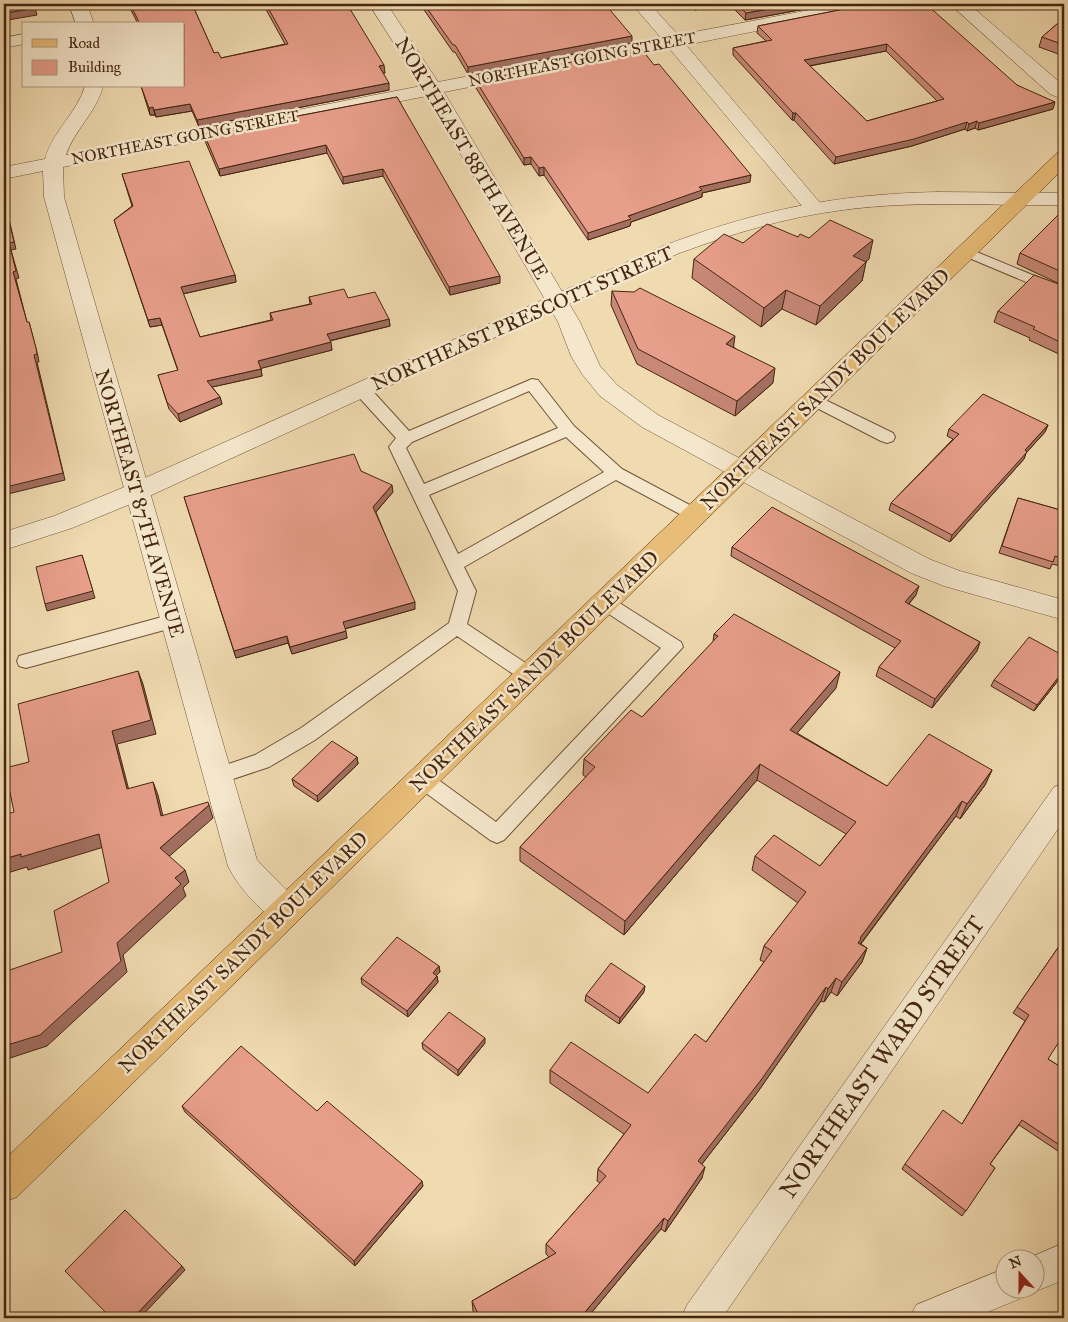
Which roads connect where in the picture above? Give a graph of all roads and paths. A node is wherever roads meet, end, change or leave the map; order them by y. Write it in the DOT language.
graph roads {
  1 [pos="78,4"];
  2 [pos="378,4"];
  3 [pos="641,4"];
  4 [pos="866,4"];
  5 [pos="959,4"];
  6 [pos="84,22"];
  7 [pos="22,39"];
  8 [pos="673,41"];
  9 [pos="4,42"];
  10 [pos="93,88"];
  11 [pos="432,88"];
  12 [pos="1064,94"];
  13 [pos="1064,157"];
  14 [pos="52,164"];
  15 [pos="4,173"];
  16 [pos="1022,199"];
  17 [pos="1064,199"];
  18 [pos="814,208"];
  19 [pos="967,252"];
  20 [pos="1064,293"];
  21 [pos="557,302"];
  22 [pos="362,390"];
  23 [pos="815,400"];
  24 [pos="568,430"];
  25 [pos="887,437"];
  26 [pos="406,438"];
  27 [pos="740,471"];
  28 [pos="616,473"];
  29 [pos="136,492"];
  30 [pos="419,493"];
  31 [pos="695,515"];
  32 [pos="4,541"];
  33 [pos="454,564"];
  34 [pos="604,602"];
  35 [pos="1064,610"];
  36 [pos="173,621"];
  37 [pos="456,627"];
  38 [pos="26,661"];
  39 [pos="529,675"];
  40 [pos="218,776"];
  41 [pos="422,779"];
  42 [pos="1064,796"];
  43 [pos="286,911"];
  44 [pos="4,1184"];
  45 [pos="1064,1260"];
  46 [pos="1046,1268"];
  47 [pos="996,1290"];
  48 [pos="700,1318"];
  49 [pos="929,1318"];
  1 -- 6 [label="street"];
  2 -- 11 [label="street, NORTHEAST 88TH AVENUE"];
  3 -- 8 [label="street"];
  4 -- 8 [label="street, NORTHEAST GOING STREET"];
  5 -- 12 [label="street"];
  7 -- 9 [label="street"];
  8 -- 11 [label="street, NORTHEAST GOING STREET"];
  8 -- 18 [label="street"];
  10 -- 14 [label="street, NORTHEAST 87TH AVENUE"];
  11 -- 14 [label="street, NORTHEAST GOING STREET"];
  11 -- 21 [label="street, NORTHEAST 88TH AVENUE"];
  13 -- 16 [label="main road, NORTHEAST SANDY BOULEVARD"];
  14 -- 15 [label="street, NORTHEAST GOING STREET"];
  14 -- 29 [label="street, NORTHEAST 87TH AVENUE"];
  16 -- 17 [label="street, NORTHEAST PRESCOTT STREET"];
  16 -- 18 [label="street, NORTHEAST PRESCOTT STREET"];
  16 -- 19 [label="main road, NORTHEAST SANDY BOULEVARD"];
  18 -- 21 [label="street, NORTHEAST PRESCOTT STREET"];
  19 -- 20 [label="lane"];
  19 -- 23 [label="main road, NORTHEAST SANDY BOULEVARD"];
  21 -- 22 [label="street, NORTHEAST PRESCOTT STREET"];
  21 -- 27 [label="street, NORTHEAST 88TH AVENUE"];
  22 -- 26 [label="lane"];
  22 -- 29 [label="street, NORTHEAST PRESCOTT STREET"];
  23 -- 25 [label="lane"];
  23 -- 27 [label="main road, NORTHEAST SANDY BOULEVARD"];
  24 -- 26 [label="lane"];
  24 -- 28 [label="lane"];
  24 -- 30 [label="lane"];
  26 -- 30 [label="lane"];
  27 -- 31 [label="main road, NORTHEAST SANDY BOULEVARD"];
  27 -- 35 [label="street, NORTHEAST 88TH AVENUE"];
  28 -- 31 [label="lane"];
  28 -- 33 [label="lane"];
  29 -- 32 [label="street, NORTHEAST PRESCOTT STREET"];
  29 -- 36 [label="street, NORTHEAST 87TH AVENUE"];
  30 -- 33 [label="lane"];
  31 -- 34 [label="main road, NORTHEAST SANDY BOULEVARD"];
  33 -- 37 [label="lane"];
  34 -- 39 [label="main road, NORTHEAST SANDY BOULEVARD"];
  34 -- 41 [label="lane"];
  36 -- 38 [label="lane"];
  36 -- 40 [label="street, NORTHEAST 87TH AVENUE"];
  37 -- 39 [label="lane"];
  37 -- 40 [label="lane"];
  39 -- 41 [label="main road, NORTHEAST SANDY BOULEVARD"];
  40 -- 43 [label="street, NORTHEAST 87TH AVENUE"];
  41 -- 43 [label="main road, NORTHEAST SANDY BOULEVARD"];
  42 -- 48 [label="street, NORTHEAST WARD STREET"];
  43 -- 44 [label="main road, NORTHEAST SANDY BOULEVARD"];
  45 -- 46 [label="street"];
  47 -- 49 [label="street"];
}
